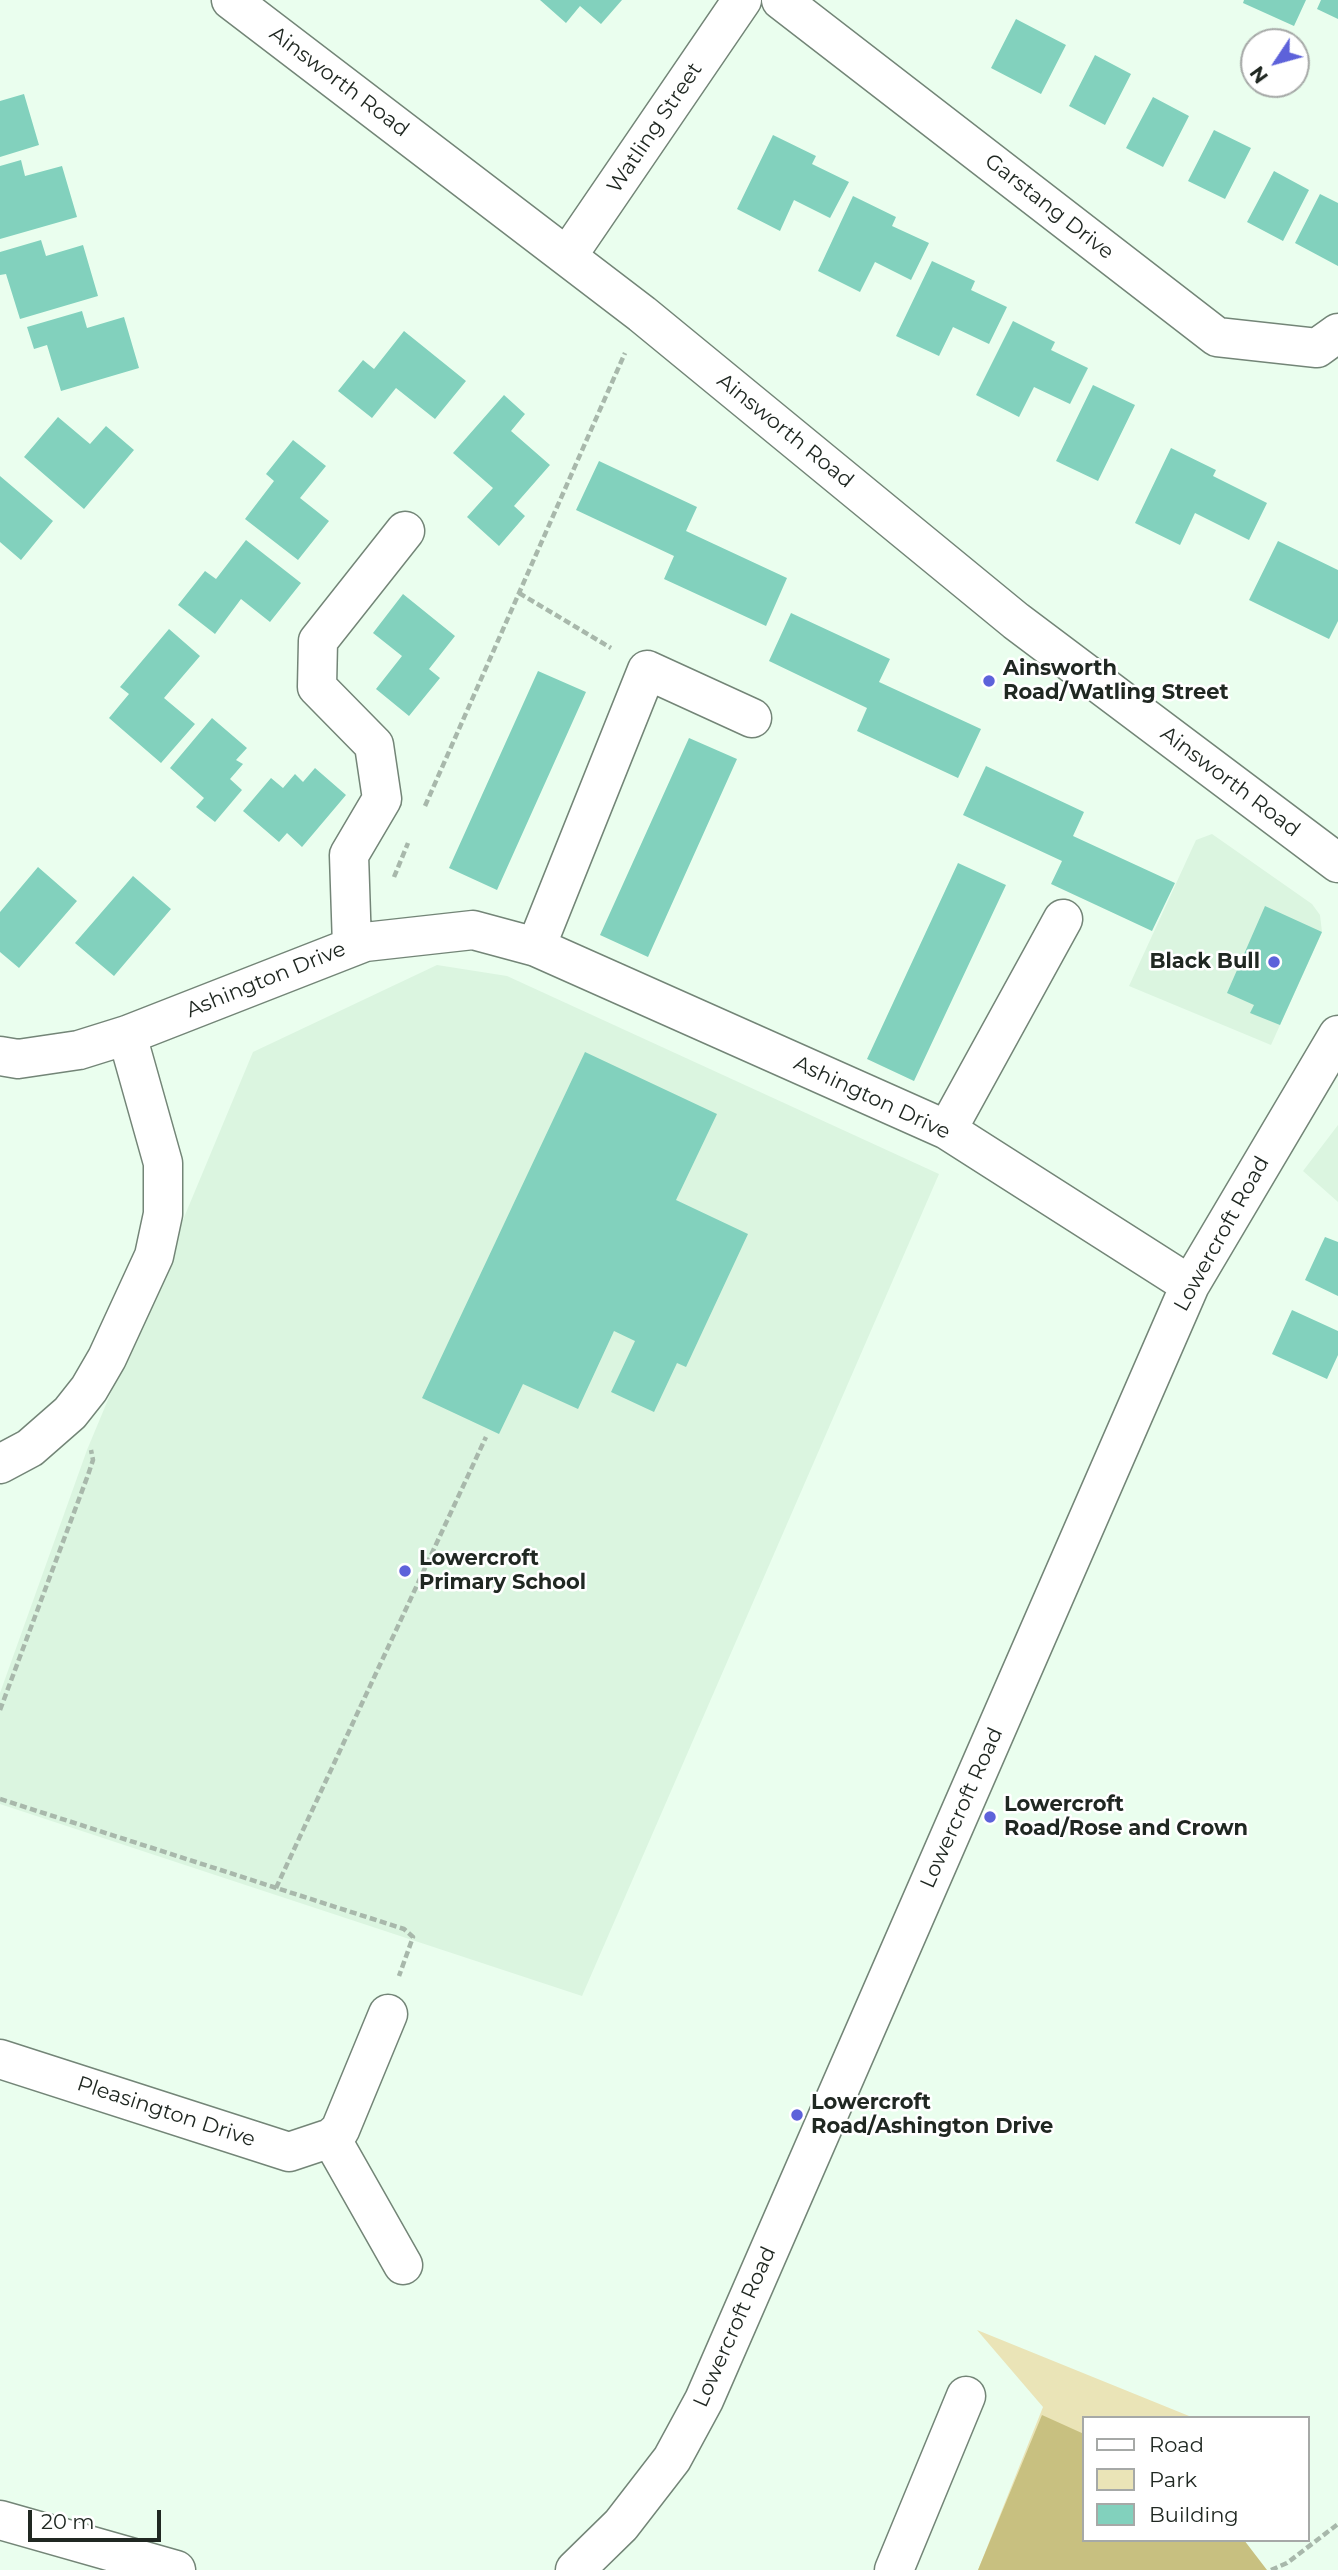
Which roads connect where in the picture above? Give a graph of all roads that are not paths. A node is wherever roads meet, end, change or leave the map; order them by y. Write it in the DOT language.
graph roads {
  1 [pos="231,0"];
  2 [pos="742,0"];
  3 [pos="780,0"];
  4 [pos="568,255"];
  5 [pos="1338,333"];
  6 [pos="405,531"];
  7 [pos="752,718"];
  8 [pos="1338,863"];
  9 [pos="1063,919"];
  10 [pos="352,946"];
  11 [pos="536,947"];
  12 [pos="127,1035"];
  13 [pos="1338,1035"];
  14 [pos="0,1056"];
  15 [pos="947,1130"];
  16 [pos="1190,1285"];
  17 [pos="0,1464"];
  18 [pos="388,2014"];
  19 [pos="0,2059"];
  20 [pos="331,2138"];
  21 [pos="403,2265"];
  22 [pos="966,2396"];
  23 [pos="0,2520"];
  24 [pos="176,2570"];
  25 [pos="575,2570"];
  26 [pos="894,2570"];
  1 -- 4 [label="street, Ainsworth Road"];
  2 -- 4 [label="street, Watling Street"];
  3 -- 5 [label="street, Garstang Drive"];
  4 -- 8 [label="street, Ainsworth Road"];
  6 -- 10 [label="street"];
  7 -- 11 [label="street"];
  9 -- 15 [label="street"];
  10 -- 11 [label="street, Ashington Drive"];
  10 -- 12 [label="street, Ashington Drive"];
  11 -- 15 [label="street, Ashington Drive"];
  12 -- 14 [label="street, Ashington Drive"];
  12 -- 17 [label="street"];
  13 -- 16 [label="street, Lowercroft Road"];
  15 -- 16 [label="street, Ashington Drive"];
  16 -- 25 [label="street, Lowercroft Road"];
  18 -- 20 [label="street"];
  19 -- 20 [label="street, Pleasington Drive"];
  20 -- 21 [label="street"];
  22 -- 26 [label="street"];
  23 -- 24 [label="street"];
}
